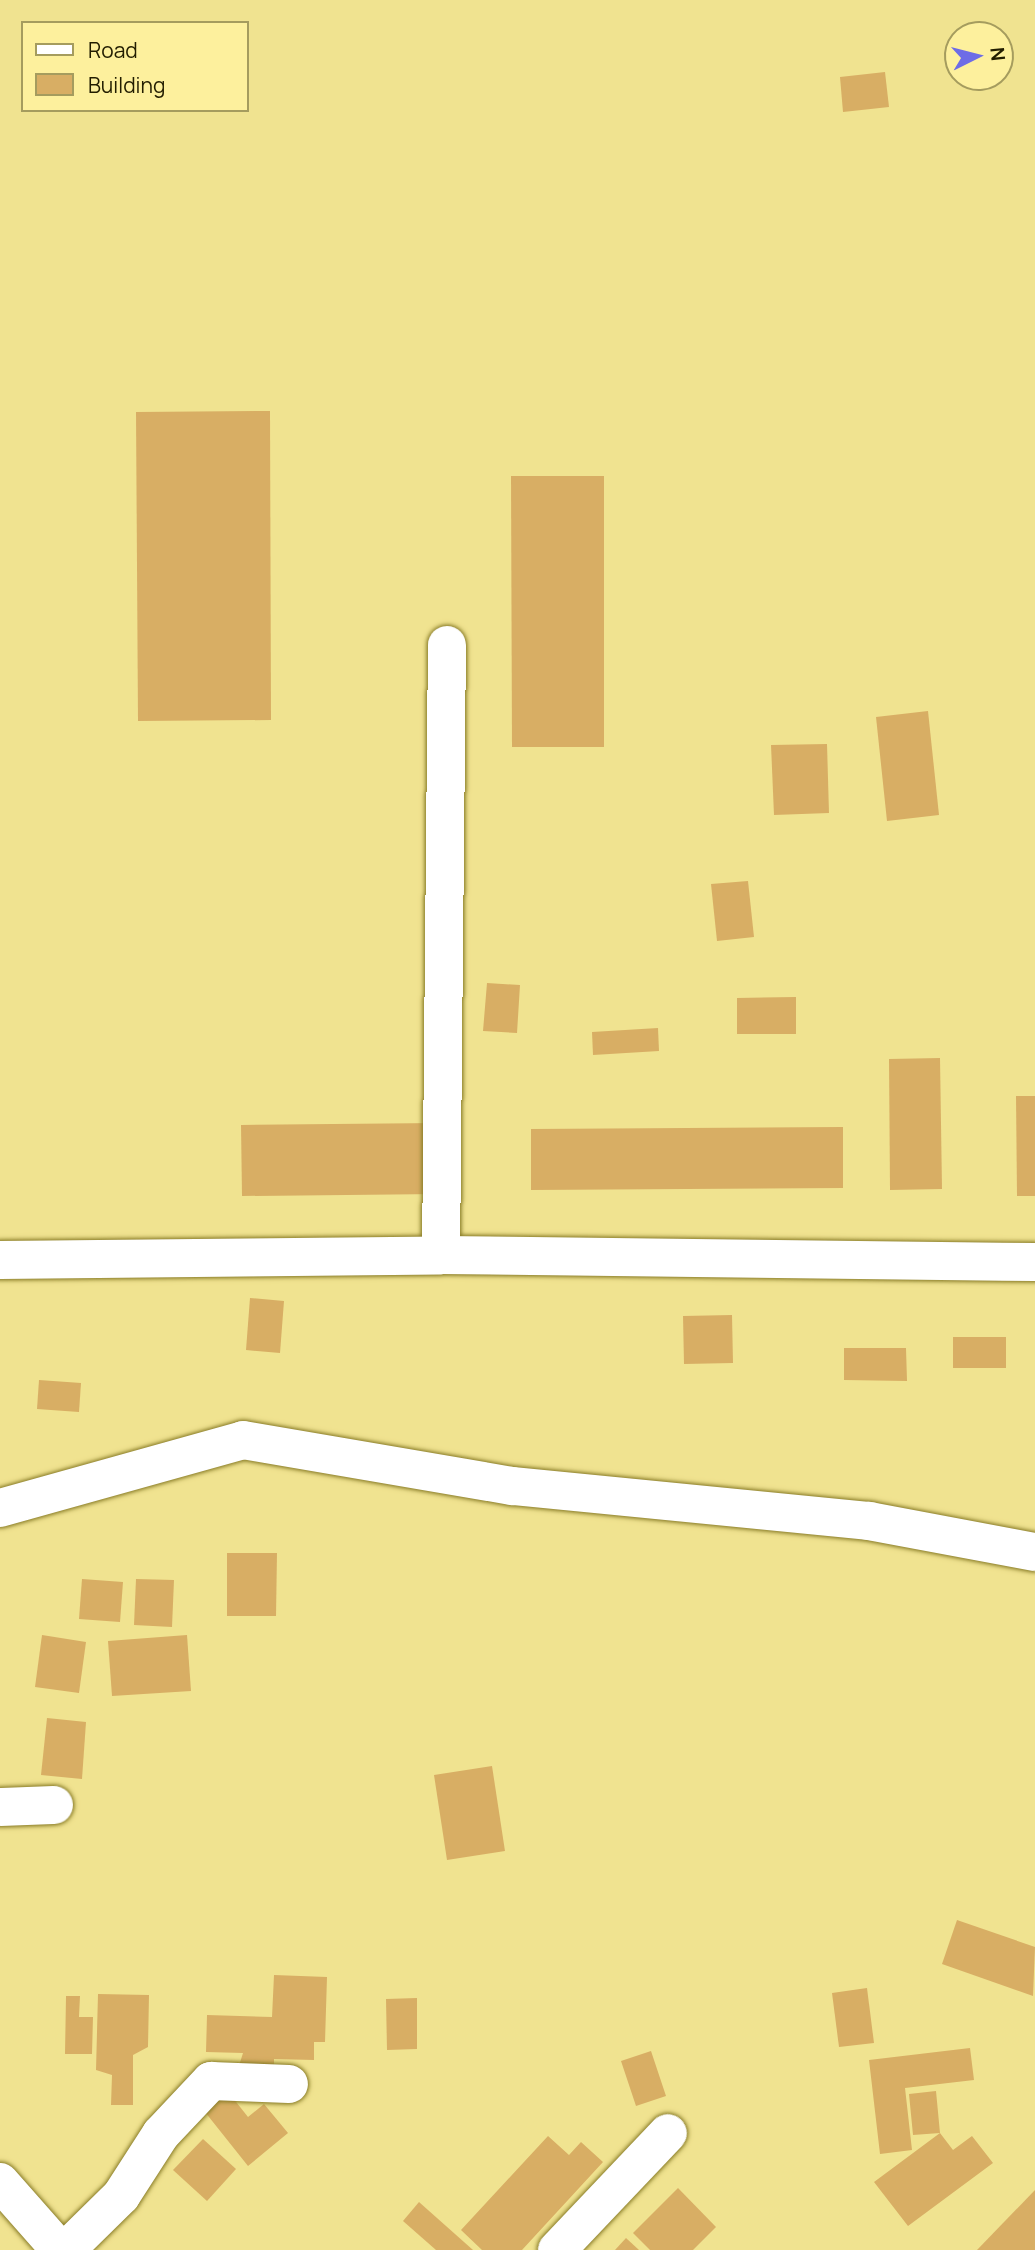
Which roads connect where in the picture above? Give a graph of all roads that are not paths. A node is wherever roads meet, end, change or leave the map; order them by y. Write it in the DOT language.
graph roads {
  1 [pos="447,645"];
  2 [pos="441,1255"];
  3 [pos="0,1261"];
  4 [pos="1035,1262"];
  5 [pos="0,1508"];
  6 [pos="1035,1552"];
  7 [pos="54,1805"];
  8 [pos="0,1807"];
  9 [pos="289,2084"];
  10 [pos="667,2133"];
  11 [pos="0,2182"];
  12 [pos="60,2250"];
  13 [pos="66,2250"];
  14 [pos="557,2250"];
  1 -- 2 [label="street"];
  2 -- 3 [label="street"];
  2 -- 4 [label="street"];
  5 -- 6 [label="street"];
  7 -- 8 [label="street"];
  9 -- 13 [label="street"];
  10 -- 14 [label="street"];
  11 -- 12 [label="street"];
}
